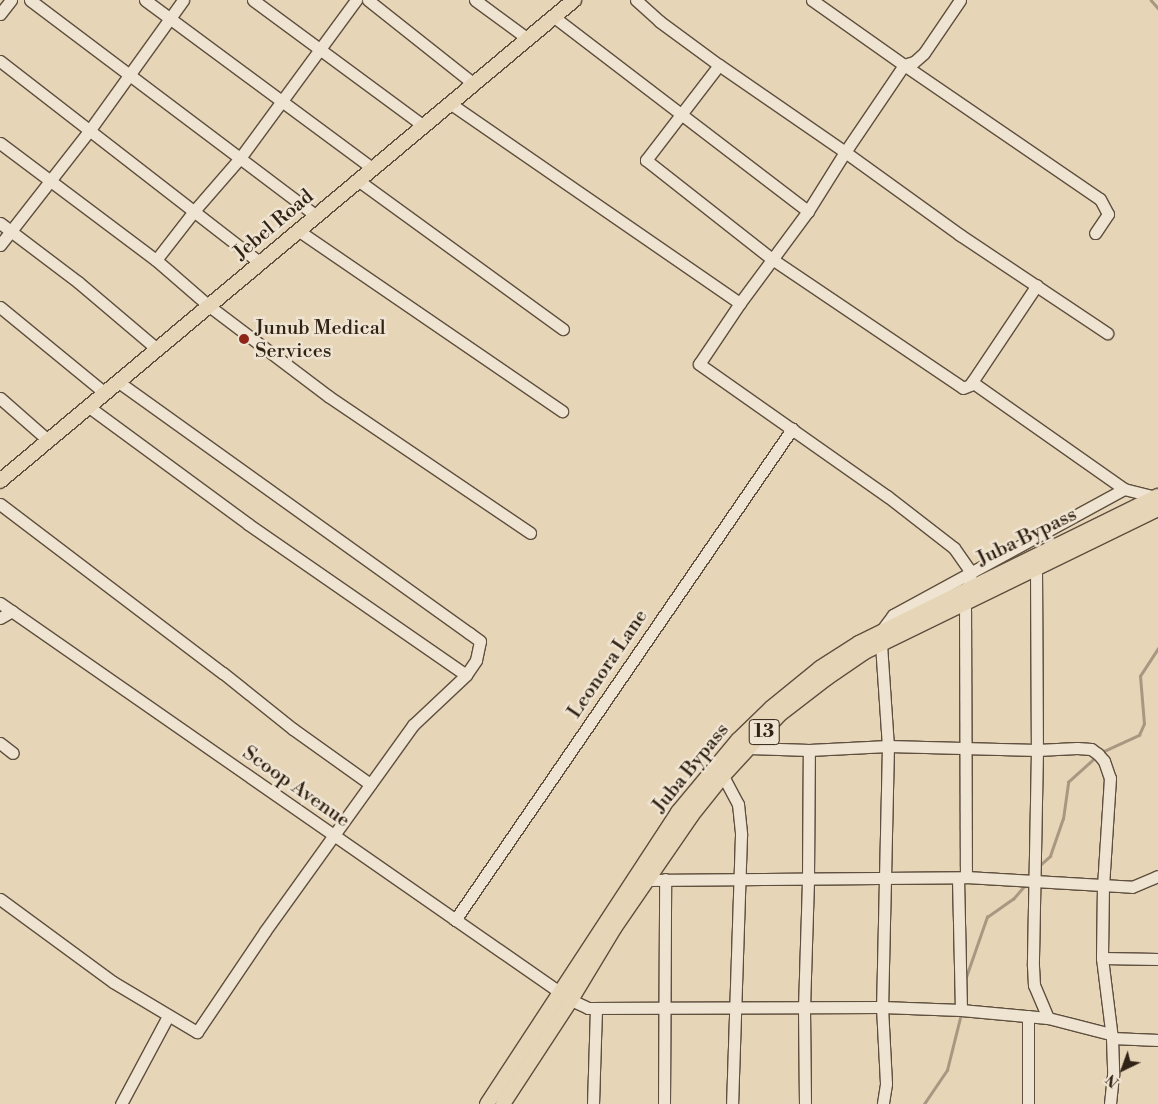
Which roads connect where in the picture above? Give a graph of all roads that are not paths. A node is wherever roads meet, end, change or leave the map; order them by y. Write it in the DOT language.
graph roads {
  1 [pos="11,0"];
  2 [pos="30,0"];
  3 [pos="145,0"];
  4 [pos="183,0"];
  5 [pos="253,0"];
  6 [pos="356,0"];
  7 [pos="368,0"];
  8 [pos="475,0"];
  9 [pos="574,0"];
  10 [pos="636,0"];
  11 [pos="812,0"];
  12 [pos="960,0"];
  13 [pos="0,14"];
  14 [pos="554,17"];
  15 [pos="169,18"];
  16 [pos="528,39"];
  17 [pos="320,49"];
  18 [pos="0,61"];
  19 [pos="719,65"];
  20 [pos="904,65"];
  21 [pos="128,74"];
  22 [pos="474,84"];
  23 [pos="282,101"];
  24 [pos="451,104"];
  25 [pos="682,116"];
  26 [pos="424,126"];
  27 [pos="89,131"];
  28 [pos="0,143"];
  29 [pos="845,152"];
  30 [pos="240,158"];
  31 [pos="373,168"];
  32 [pos="50,181"];
  33 [pos="358,181"];
  34 [pos="194,211"];
  35 [pos="808,211"];
  36 [pos="317,216"];
  37 [pos="0,223"];
  38 [pos="10,230"];
  39 [pos="299,231"];
  40 [pos="1095,233"];
  41 [pos="0,245"];
  42 [pos="772,259"];
  43 [pos="156,260"];
  44 [pos="260,263"];
  45 [pos="1037,284"];
  46 [pos="740,303"];
  47 [pos="209,306"];
  48 [pos="0,307"];
  49 [pos="563,329"];
  50 [pos="1107,333"];
  51 [pos="157,349"];
  52 [pos="118,382"];
  53 [pos="972,382"];
  54 [pos="105,393"];
  55 [pos="0,398"];
  56 [pos="89,407"];
  57 [pos="562,411"];
  58 [pos="792,429"];
  59 [pos="48,441"];
  60 [pos="0,481"];
  61 [pos="1124,489"];
  62 [pos="1157,500"];
  63 [pos="0,504"];
  64 [pos="530,533"];
  65 [pos="1036,568"];
  66 [pos="971,572"];
  67 [pos="966,595"];
  68 [pos="0,603"];
  69 [pos="12,611"];
  70 [pos="0,618"];
  71 [pos="881,637"];
  72 [pos="466,675"];
  73 [pos="0,743"];
  74 [pos="888,746"];
  75 [pos="748,748"];
  76 [pos="964,748"];
  77 [pos="809,750"];
  78 [pos="1037,750"];
  79 [pos="13,753"];
  80 [pos="723,776"];
  81 [pos="370,784"];
  82 [pos="332,835"];
  83 [pos="1158,876"];
  84 [pos="885,877"];
  85 [pos="962,877"];
  86 [pos="739,878"];
  87 [pos="808,878"];
  88 [pos="665,879"];
  89 [pos="648,880"];
  90 [pos="1035,881"];
  91 [pos="1103,885"];
  92 [pos="0,898"];
  93 [pos="456,920"];
  94 [pos="1102,958"];
  95 [pos="1158,959"];
  96 [pos="565,997"];
  97 [pos="882,1007"];
  98 [pos="596,1008"];
  99 [pos="804,1008"];
  100 [pos="665,1009"];
  101 [pos="734,1010"];
  102 [pos="961,1010"];
  103 [pos="168,1016"];
  104 [pos="1028,1016"];
  105 [pos="1048,1018"];
  106 [pos="1112,1036"];
  107 [pos="1158,1040"];
  108 [pos="121,1104"];
  109 [pos="487,1104"];
  110 [pos="503,1104"];
  111 [pos="594,1104"];
  112 [pos="664,1104"];
  113 [pos="732,1104"];
  114 [pos="805,1104"];
  115 [pos="883,1104"];
  116 [pos="1028,1104"];
  117 [pos="1110,1104"];
  1 -- 13 [label="street"];
  2 -- 21 [label="street"];
  3 -- 15 [label="street"];
  4 -- 15 [label="street"];
  5 -- 17 [label="street"];
  6 -- 17 [label="street"];
  7 -- 22 [label="street"];
  8 -- 16 [label="street"];
  9 -- 14 [label="main road, Jebel Road"];
  10 -- 19 [label="street"];
  11 -- 20 [label="street"];
  12 -- 20 [label="street"];
  14 -- 16 [label="main road, Jebel Road"];
  14 -- 25 [label="street"];
  15 -- 21 [label="street"];
  15 -- 23 [label="street"];
  16 -- 22 [label="main road, Jebel Road"];
  17 -- 23 [label="street"];
  17 -- 26 [label="street"];
  18 -- 27 [label="street"];
  19 -- 25 [label="street"];
  19 -- 29 [label="street"];
  20 -- 29 [label="street"];
  20 -- 40 [label="street"];
  21 -- 27 [label="street"];
  21 -- 30 [label="street"];
  22 -- 24 [label="main road, Jebel Road"];
  23 -- 30 [label="street"];
  23 -- 31 [label="street"];
  24 -- 26 [label="main road, Jebel Road"];
  24 -- 46 [label="street"];
  25 -- 35 [label="street"];
  25 -- 42 [label="street"];
  26 -- 31 [label="main road, Jebel Road"];
  27 -- 32 [label="street"];
  27 -- 34 [label="street"];
  28 -- 32 [label="street"];
  29 -- 35 [label="street"];
  29 -- 45 [label="street"];
  30 -- 34 [label="street"];
  30 -- 36 [label="street"];
  31 -- 33 [label="main road, Jebel Road"];
  32 -- 38 [label="street"];
  32 -- 43 [label="street"];
  33 -- 36 [label="main road, Jebel Road"];
  33 -- 49 [label="street"];
  34 -- 43 [label="street"];
  34 -- 44 [label="street"];
  35 -- 42 [label="street"];
  36 -- 39 [label="main road, Jebel Road"];
  37 -- 38 [label="street"];
  38 -- 41 [label="street"];
  38 -- 51 [label="street"];
  39 -- 44 [label="main road, Jebel Road"];
  39 -- 57 [label="street"];
  42 -- 46 [label="street"];
  42 -- 53 [label="street"];
  43 -- 47 [label="street"];
  44 -- 47 [label="main road, Jebel Road"];
  45 -- 50 [label="street"];
  45 -- 53 [label="street"];
  46 -- 58 [label="street"];
  47 -- 51 [label="main road, Jebel Road"];
  47 -- 64 [label="street"];
  48 -- 54 [label="street"];
  51 -- 52 [label="main road, Jebel Road"];
  52 -- 54 [label="main road, Jebel Road"];
  52 -- 72 [label="street"];
  53 -- 61 [label="street"];
  54 -- 56 [label="main road, Jebel Road"];
  55 -- 59 [label="street"];
  56 -- 59 [label="main road, Jebel Road"];
  56 -- 72 [label="street"];
  58 -- 66 [label="street"];
  58 -- 93 [label="street, Leonora Lane"];
  59 -- 60 [label="main road, Jebel Road"];
  61 -- 62 [label="street"];
  61 -- 66 [label="street"];
  62 -- 65 [label="main road, Juba Bypass"];
  62 -- 67 [label="main road, Juba Bypass"];
  63 -- 81 [label="street"];
  65 -- 67 [label="main road, Juba Bypass"];
  65 -- 78 [label="street"];
  66 -- 67 [label="street"];
  66 -- 71 [label="street"];
  67 -- 71 [label="main road, Juba Bypass"];
  67 -- 76 [label="street"];
  68 -- 69 [label="street, Scoop Avenue"];
  69 -- 70 [label="street"];
  69 -- 82 [label="street, Scoop Avenue"];
  71 -- 74 [label="street"];
  71 -- 75 [label="main road, Juba Bypass / 13"];
  71 -- 96 [label="main road, Juba Bypass"];
  72 -- 81 [label="street"];
  73 -- 79 [label="street"];
  74 -- 76 [label="street"];
  74 -- 77 [label="street"];
  74 -- 84 [label="street"];
  75 -- 77 [label="street"];
  75 -- 80 [label="main road, Juba Bypass / 13"];
  76 -- 78 [label="street"];
  76 -- 85 [label="street"];
  77 -- 87 [label="street"];
  78 -- 90 [label="street"];
  78 -- 91 [label="street"];
  80 -- 86 [label="street"];
  80 -- 89 [label="main road, Juba Bypass / 13"];
  81 -- 82 [label="street"];
  82 -- 93 [label="street, Scoop Avenue"];
  82 -- 103 [label="street"];
  83 -- 91 [label="street"];
  84 -- 85 [label="street"];
  84 -- 87 [label="street"];
  84 -- 97 [label="street"];
  85 -- 90 [label="street"];
  85 -- 102 [label="street"];
  86 -- 87 [label="street"];
  86 -- 88 [label="street"];
  86 -- 101 [label="street"];
  87 -- 99 [label="street"];
  88 -- 89 [label="street"];
  88 -- 100 [label="street"];
  89 -- 96 [label="main road, Juba Bypass / 13"];
  90 -- 91 [label="street"];
  90 -- 105 [label="street"];
  91 -- 94 [label="street"];
  92 -- 103 [label="street"];
  93 -- 96 [label="street, Scoop Avenue"];
  94 -- 95 [label="street"];
  94 -- 106 [label="street"];
  96 -- 98 [label="street, Scoop Avenue"];
  96 -- 109 [label="main road, Juba Bypass"];
  96 -- 110 [label="main road, Juba Bypass / 13"];
  97 -- 99 [label="street, Scoop Avenue"];
  97 -- 102 [label="street, Scoop Avenue"];
  97 -- 115 [label="street"];
  98 -- 100 [label="street, Scoop Avenue"];
  98 -- 111 [label="street"];
  99 -- 101 [label="street, Scoop Avenue"];
  99 -- 114 [label="street"];
  100 -- 101 [label="street, Scoop Avenue"];
  100 -- 112 [label="street"];
  101 -- 113 [label="street"];
  102 -- 104 [label="street, Scoop Avenue"];
  103 -- 108 [label="street"];
  104 -- 105 [label="street, Scoop Avenue"];
  104 -- 116 [label="street"];
  105 -- 106 [label="street, Scoop Avenue"];
  106 -- 107 [label="street, Scoop Avenue"];
  106 -- 117 [label="street"];
}
